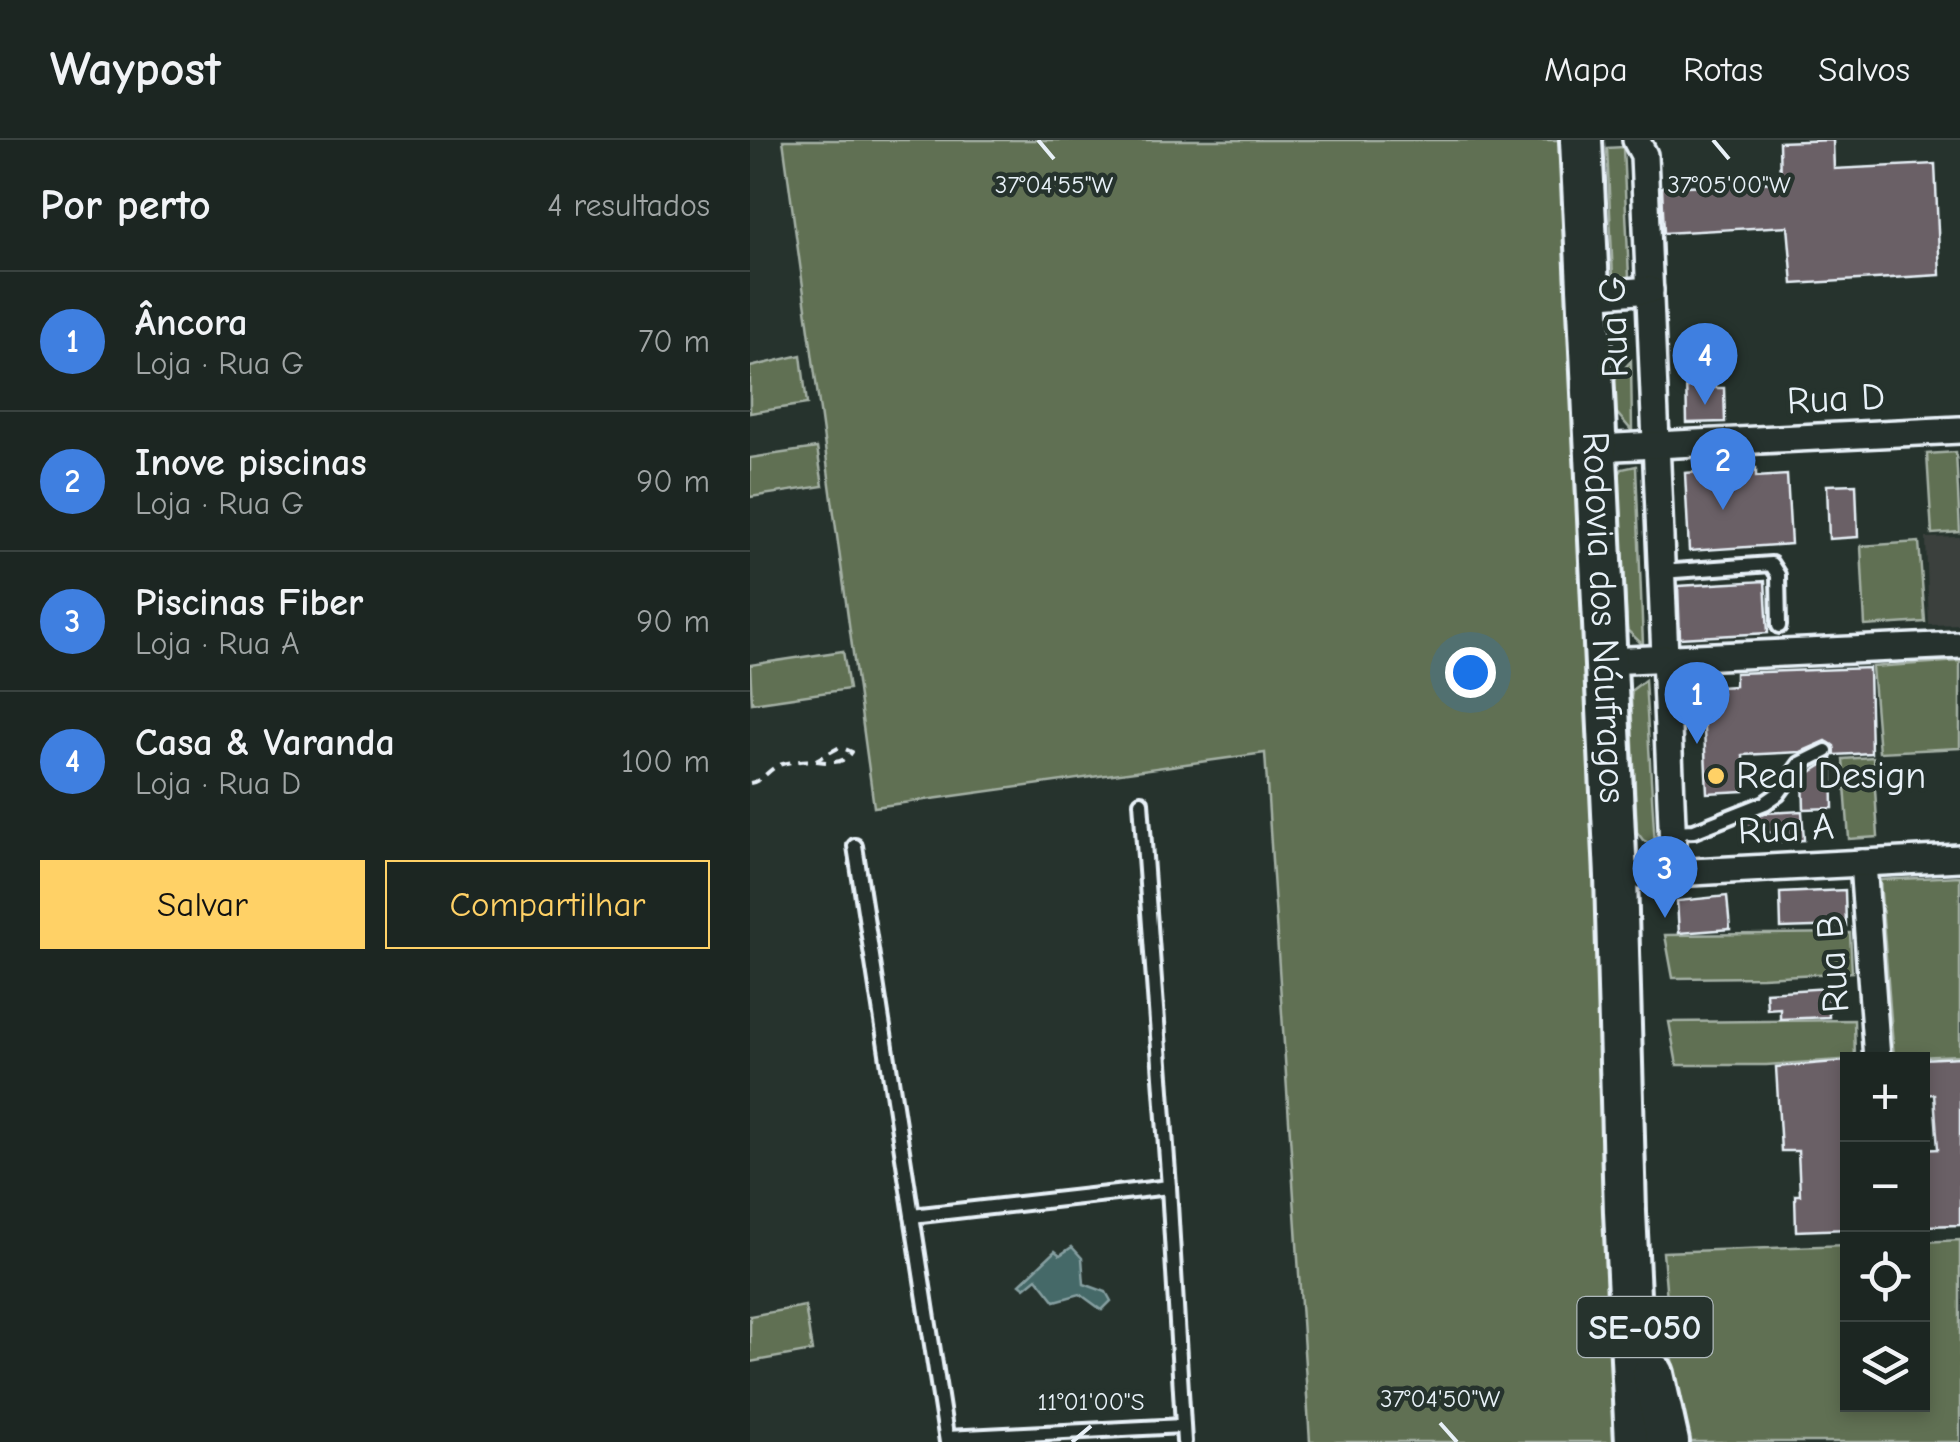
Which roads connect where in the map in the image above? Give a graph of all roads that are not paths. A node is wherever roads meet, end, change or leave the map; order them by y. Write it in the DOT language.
graph roads {
  1 [pos="1582,140"];
  2 [pos="1636,140"];
  3 [pos="1650,290"];
  4 [pos="1588,296"];
  5 [pos="1960,430"];
  6 [pos="1656,445"];
  7 [pos="1596,448"];
  8 [pos="1661,572"];
  9 [pos="1779,626"];
  10 [pos="1960,646"];
  11 [pos="1665,659"];
  12 [pos="1606,661"];
  13 [pos="1826,751"];
  14 [pos="1140,802"];
  15 [pos="1672,832"];
  16 [pos="854,846"];
  17 [pos="1960,858"];
  18 [pos="1863,863"];
  19 [pos="1674,872"];
  20 [pos="1616,876"];
  21 [pos="1876,1052"];
  22 [pos="1169,1187"];
  23 [pos="1625,1212"];
  24 [pos="912,1216"];
  25 [pos="1183,1426"];
  26 [pos="947,1440"];
  27 [pos="1184,1442"];
  28 [pos="1636,1442"];
  29 [pos="1668,1442"];
  1 -- 4 [label="main road, Rodovia dos Náufragos / SE-050"];
  2 -- 3 [label="street, Rua G"];
  3 -- 4 [label="street"];
  3 -- 6 [label="street, Rua G"];
  4 -- 7 [label="main road, Rodovia dos Náufragos / SE-050"];
  5 -- 6 [label="street, Rua D"];
  6 -- 7 [label="street, Rua D"];
  6 -- 8 [label="street, Rua G"];
  7 -- 12 [label="main road, Rodovia dos Náufragos / SE-050"];
  8 -- 9 [label="lane"];
  8 -- 11 [label="street, Rua G"];
  10 -- 11 [label="street"];
  11 -- 12 [label="street"];
  11 -- 15 [label="street, Rua G"];
  12 -- 20 [label="main road, Rodovia dos Náufragos / SE-050"];
  13 -- 15 [label="lane"];
  14 -- 22 [label="lane"];
  15 -- 19 [label="street, Rua G"];
  16 -- 24 [label="lane"];
  17 -- 18 [label="street, Rua A"];
  18 -- 19 [label="street, Rua A"];
  18 -- 21 [label="street, Rua B"];
  19 -- 20 [label="street, Rua A"];
  20 -- 23 [label="main road, Rodovia dos Náufragos / SE-050"];
  22 -- 24 [label="lane"];
  22 -- 25 [label="lane"];
  23 -- 28 [label="main road, SE-050"];
  23 -- 29 [label="main road, SE-050"];
  24 -- 26 [label="lane"];
  25 -- 26 [label="lane"];
  25 -- 27 [label="lane"];
}
